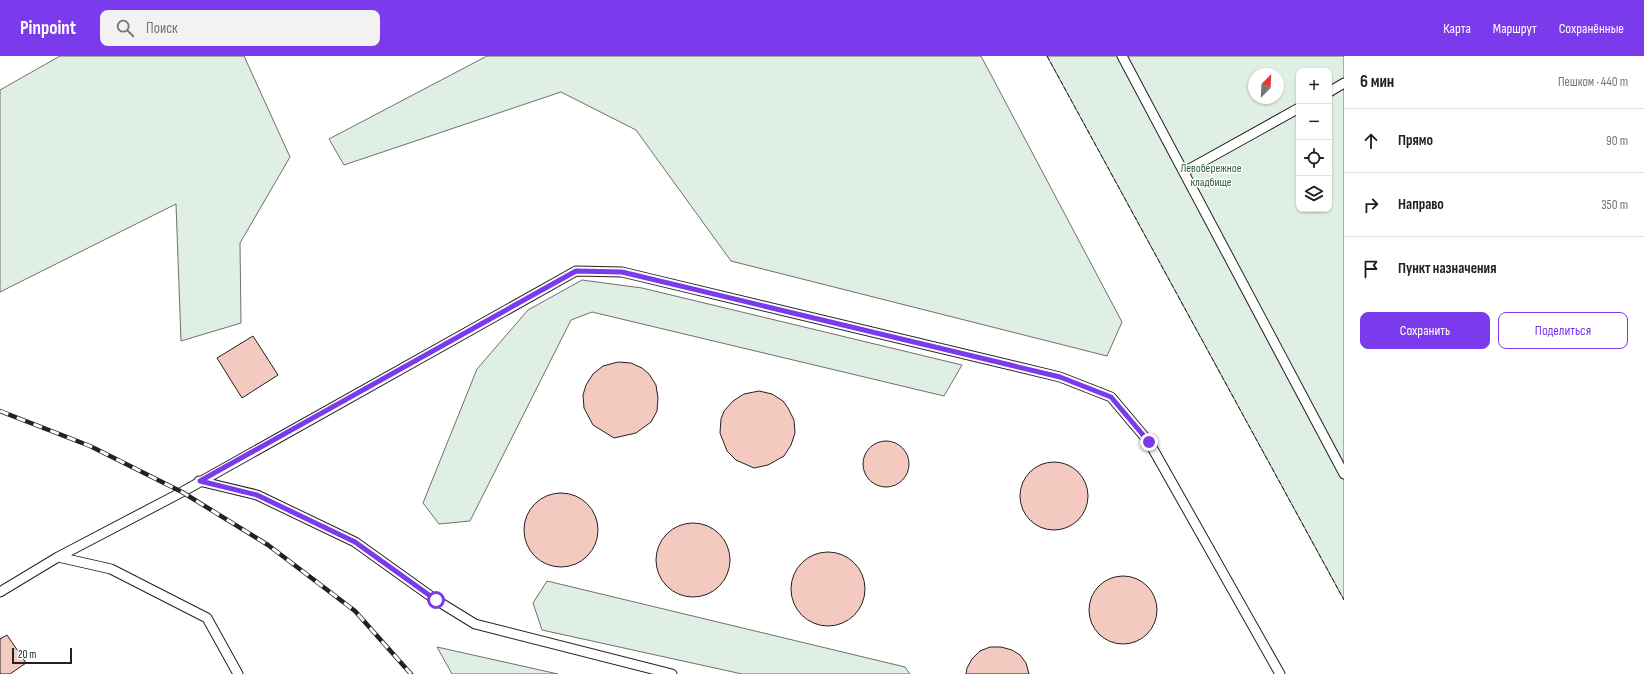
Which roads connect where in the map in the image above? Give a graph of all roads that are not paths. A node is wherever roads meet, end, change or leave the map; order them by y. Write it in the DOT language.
graph roads {
  1 [pos="1122,56"];
  2 [pos="1344,84"];
  3 [pos="1332,90"];
  4 [pos="1296,110"];
  5 [pos="1184,172"];
  6 [pos="1344,474"];
  7 [pos="200,481"];
  8 [pos="58,557"];
  9 [pos="0,592"];
  10 [pos="238,674"];
  11 [pos="672,674"];
  12 [pos="1280,674"];
  1 -- 5 [label="lane"];
  2 -- 3 [label="lane"];
  4 -- 5 [label="lane"];
  5 -- 6 [label="lane"];
  7 -- 8 [label="lane"];
  7 -- 11 [label="lane"];
  7 -- 12 [label="lane"];
  8 -- 9 [label="lane"];
  8 -- 10 [label="lane"];
}
